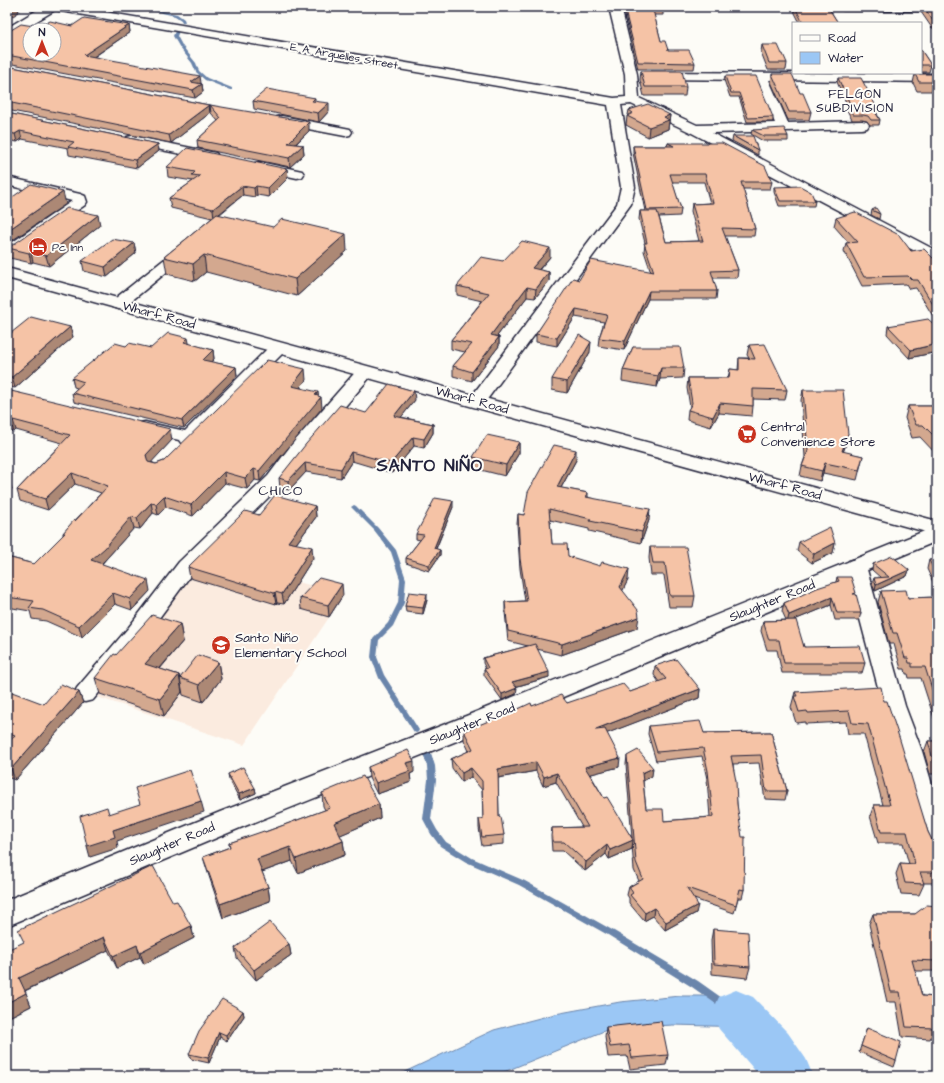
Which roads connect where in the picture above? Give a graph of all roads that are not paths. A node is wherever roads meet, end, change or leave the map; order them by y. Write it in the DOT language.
graph roads {
  1 [pos="51,7"];
  2 [pos="55,7"];
  3 [pos="615,7"];
  4 [pos="843,7"];
  5 [pos="937,8"];
  6 [pos="7,33"];
  7 [pos="631,74"];
  8 [pos="761,76"];
  9 [pos="937,78"];
  10 [pos="633,100"];
  11 [pos="614,102"];
  12 [pos="266,117"];
  13 [pos="862,125"];
  14 [pos="783,127"];
  15 [pos="695,129"];
  16 [pos="345,132"];
  17 [pos="117,137"];
  18 [pos="227,159"];
  19 [pos="250,164"];
  20 [pos="297,174"];
  21 [pos="7,181"];
  22 [pos="199,239"];
  23 [pos="7,253"];
  24 [pos="937,257"];
  25 [pos="7,273"];
  26 [pos="118,304"];
  27 [pos="278,348"];
  28 [pos="365,372"];
  29 [pos="477,401"];
  30 [pos="127,422"];
  31 [pos="188,438"];
  32 [pos="173,452"];
  33 [pos="937,528"];
  34 [pos="937,533"];
  35 [pos="856,566"];
  36 [pos="86,694"];
  37 [pos="937,842"];
  38 [pos="7,913"];
  1 -- 6 [label="main road"];
  2 -- 11 [label="street, E. A. Arguelles Street"];
  3 -- 7 [label="street"];
  4 -- 5 [label="street"];
  7 -- 8 [label="street"];
  7 -- 10 [label="street"];
  8 -- 9 [label="street"];
  8 -- 14 [label="street"];
  10 -- 11 [label="street, E. A. Arguelles Street"];
  10 -- 15 [label="street"];
  11 -- 29 [label="street"];
  12 -- 16 [label="street"];
  13 -- 14 [label="street"];
  14 -- 15 [label="street"];
  15 -- 24 [label="street"];
  17 -- 18 [label="street"];
  19 -- 20 [label="street"];
  21 -- 23 [label="street"];
  22 -- 26 [label="street"];
  25 -- 26 [label="main road, Wharf Road"];
  26 -- 27 [label="main road, Wharf Road"];
  27 -- 28 [label="main road, Wharf Road"];
  27 -- 31 [label="street"];
  28 -- 29 [label="main road, Wharf Road"];
  28 -- 36 [label="street"];
  29 -- 33 [label="main road, Wharf Road"];
  30 -- 31 [label="street"];
  31 -- 32 [label="street"];
  34 -- 35 [label="main road, Slaughter Road"];
  35 -- 37 [label="street"];
  35 -- 38 [label="main road, Slaughter Road"];
}
